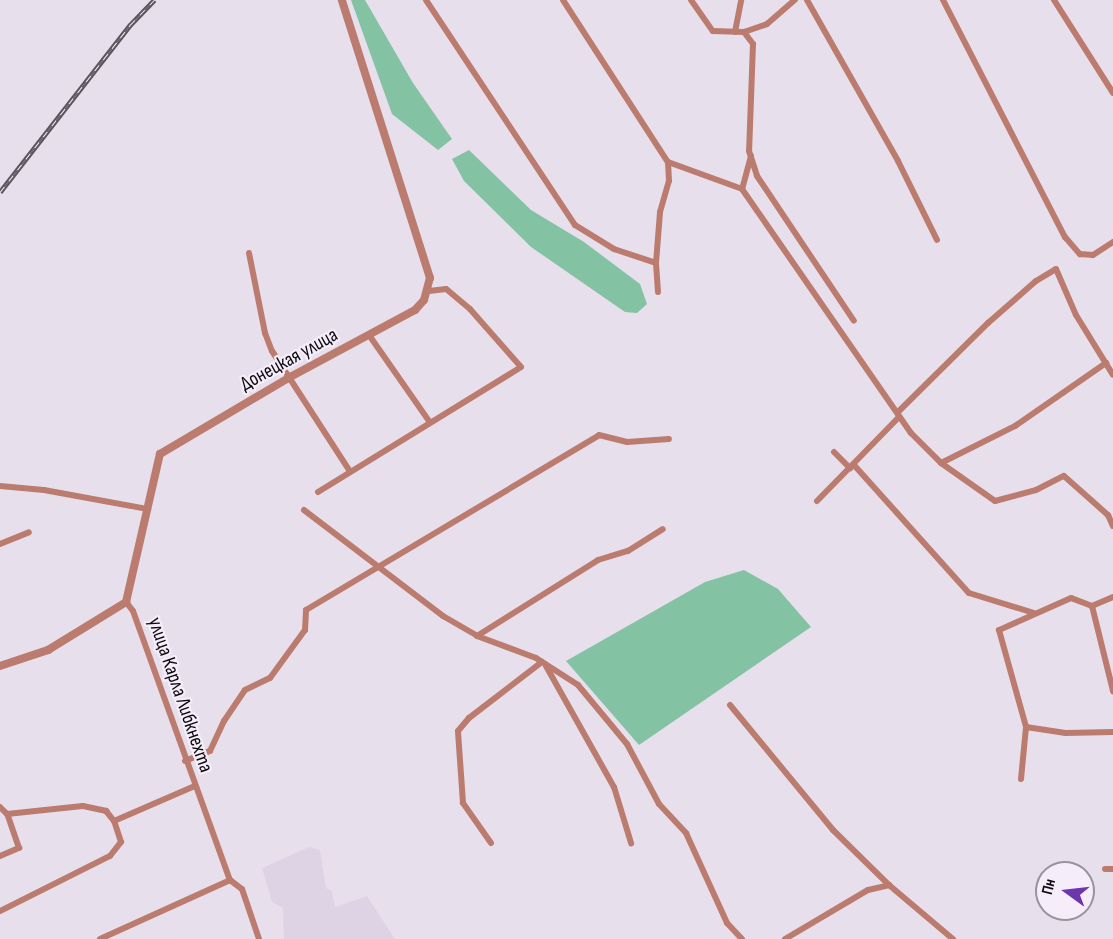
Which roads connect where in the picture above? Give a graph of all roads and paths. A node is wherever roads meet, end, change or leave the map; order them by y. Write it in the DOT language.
graph roads {
  1 [pos="342,0"];
  2 [pos="426,0"];
  3 [pos="563,0"];
  4 [pos="691,0"];
  5 [pos="741,0"];
  6 [pos="795,0"];
  7 [pos="807,0"];
  8 [pos="943,0"];
  9 [pos="1054,0"];
  10 [pos="735,32"];
  11 [pos="744,32"];
  12 [pos="1113,93"];
  13 [pos="751,156"];
  14 [pos="668,162"];
  15 [pos="742,189"];
  16 [pos="937,240"];
  17 [pos="1113,242"];
  18 [pos="249,252"];
  19 [pos="656,263"];
  20 [pos="429,291"];
  21 [pos="658,292"];
  22 [pos="854,321"];
  23 [pos="369,335"];
  24 [pos="1106,363"];
  25 [pos="1113,375"];
  26 [pos="291,377"];
  27 [pos="898,415"];
  28 [pos="429,421"];
  29 [pos="669,439"];
  30 [pos="834,452"];
  31 [pos="160,454"];
  32 [pos="941,463"];
  33 [pos="852,466"];
  34 [pos="349,470"];
  35 [pos="0,486"];
  36 [pos="318,492"];
  37 [pos="817,501"];
  38 [pos="148,509"];
  39 [pos="304,510"];
  40 [pos="1113,526"];
  41 [pos="663,529"];
  42 [pos="29,532"];
  43 [pos="0,544"];
  44 [pos="380,569"];
  45 [pos="1113,597"];
  46 [pos="126,602"];
  47 [pos="1092,606"];
  48 [pos="1035,613"];
  49 [pos="477,636"];
  50 [pos="543,663"];
  51 [pos="0,666"];
  52 [pos="1113,691"];
  53 [pos="730,705"];
  54 [pos="1026,727"];
  55 [pos="1113,732"];
  56 [pos="185,761"];
  57 [pos="1021,779"];
  58 [pos="195,786"];
  59 [pos="0,807"];
  60 [pos="7,814"];
  61 [pos="114,820"];
  62 [pos="491,843"];
  63 [pos="631,843"];
  64 [pos="0,856"];
  65 [pos="1105,869"];
  66 [pos="1113,869"];
  67 [pos="230,880"];
  68 [pos="889,885"];
  69 [pos="0,911"];
  70 [pos="100,939"];
  71 [pos="259,939"];
  72 [pos="742,939"];
  73 [pos="785,939"];
  74 [pos="953,939"];
  1 -- 20 [label="street"];
  2 -- 19 [label="street"];
  3 -- 14 [label="street"];
  4 -- 10 [label="street"];
  5 -- 10 [label="street"];
  6 -- 11 [label="street"];
  7 -- 16 [label="street"];
  8 -- 17 [label="street"];
  9 -- 12 [label="street"];
  10 -- 11 [label="street"];
  11 -- 13 [label="street"];
  13 -- 15 [label="street"];
  13 -- 22 [label="street"];
  14 -- 15 [label="street"];
  14 -- 19 [label="street"];
  15 -- 27 [label="street"];
  18 -- 26 [label="street"];
  19 -- 21 [label="street"];
  20 -- 23 [label="street, Донецкая улица"];
  20 -- 28 [label="street"];
  23 -- 26 [label="street, Донецкая улица"];
  23 -- 28 [label="street"];
  24 -- 25 [label="street"];
  24 -- 27 [label="street"];
  24 -- 32 [label="street"];
  26 -- 31 [label="street, Донецкая улица"];
  26 -- 34 [label="street"];
  27 -- 32 [label="street"];
  27 -- 33 [label="street"];
  28 -- 34 [label="street"];
  29 -- 44 [label="street"];
  30 -- 33 [label="street"];
  31 -- 38 [label="street, улица Карла Либкнехта"];
  32 -- 40 [label="street"];
  33 -- 37 [label="street"];
  33 -- 48 [label="street"];
  34 -- 36 [label="street"];
  35 -- 38 [label="street"];
  38 -- 46 [label="street, улица Карла Либкнехта"];
  39 -- 44 [label="street"];
  41 -- 49 [label="street"];
  42 -- 43 [label="street"];
  44 -- 49 [label="street"];
  44 -- 56 [label="street"];
  45 -- 47 [label="street"];
  46 -- 51 [label="street"];
  46 -- 56 [label="street, улица Карла Либкнехта"];
  47 -- 48 [label="street"];
  47 -- 52 [label="street"];
  48 -- 54 [label="street"];
  49 -- 50 [label="street"];
  50 -- 62 [label="street"];
  50 -- 63 [label="street"];
  50 -- 72 [label="street"];
  53 -- 68 [label="street"];
  54 -- 55 [label="street"];
  54 -- 57 [label="street"];
  56 -- 58 [label="street, улица Карла Либкнехта"];
  58 -- 61 [label="street"];
  58 -- 67 [label="street, улица Карла Либкнехта"];
  59 -- 60 [label="street"];
  60 -- 61 [label="street"];
  60 -- 64 [label="street"];
  61 -- 69 [label="street"];
  65 -- 66 [label="street"];
  67 -- 70 [label="street"];
  67 -- 71 [label="street, улица Карла Либкнехта"];
  68 -- 73 [label="street"];
  68 -- 74 [label="street"];
}
